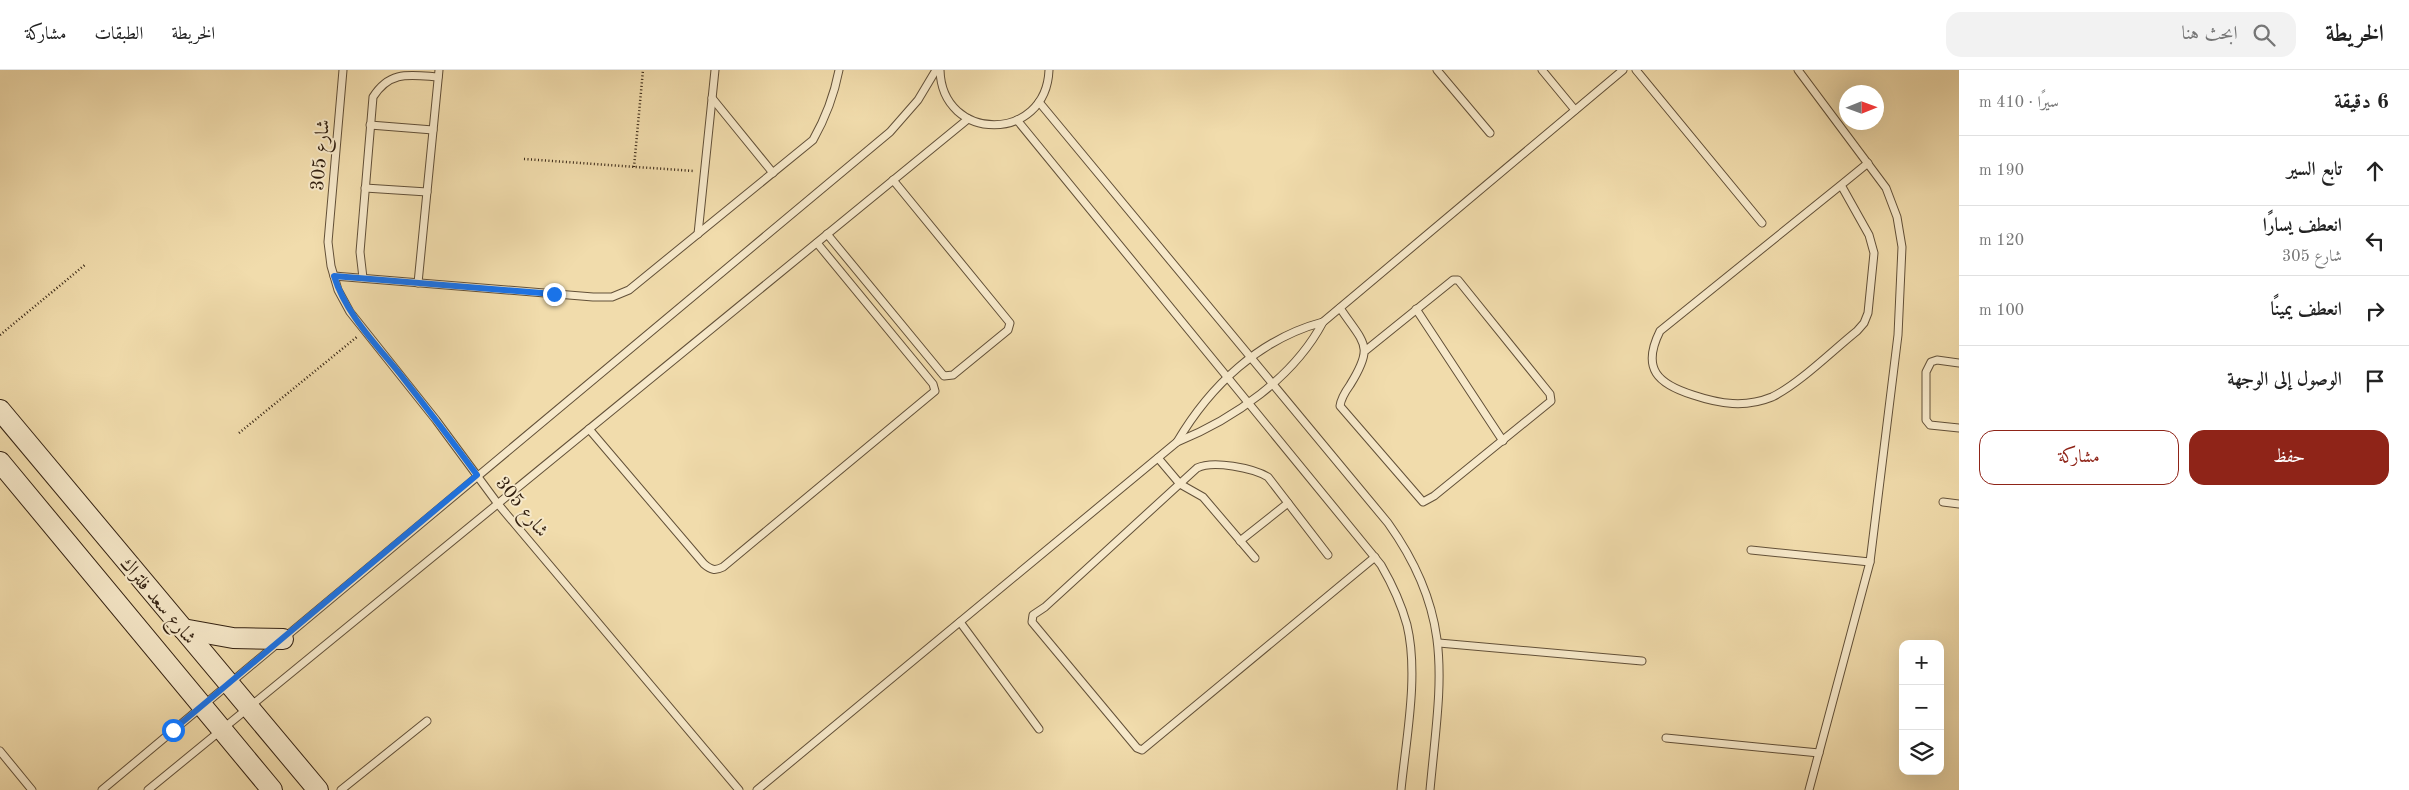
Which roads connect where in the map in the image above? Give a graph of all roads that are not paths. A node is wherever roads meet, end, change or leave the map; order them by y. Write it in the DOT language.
graph roads {
  1 [pos="343,70"];
  2 [pos="715,70"];
  3 [pos="839,70"];
  4 [pos="936,70"];
  5 [pos="940,70"];
  6 [pos="1049,70"];
  7 [pos="1437,70"];
  8 [pos="1542,70"];
  9 [pos="1623,70"];
  10 [pos="1636,70"];
  11 [pos="1798,70"];
  12 [pos="439,74"];
  13 [pos="712,98"];
  14 [pos="1039,102"];
  15 [pos="1575,110"];
  16 [pos="968,119"];
  17 [pos="1017,120"];
  18 [pos="370,125"];
  19 [pos="433,130"];
  20 [pos="1490,133"];
  21 [pos="1868,163"];
  22 [pos="772,173"];
  23 [pos="893,180"];
  24 [pos="1841,185"];
  25 [pos="365,188"];
  26 [pos="427,192"];
  27 [pos="1762,223"];
  28 [pos="698,234"];
  29 [pos="827,234"];
  30 [pos="817,243"];
  31 [pos="334,276"];
  32 [pos="363,278"];
  33 [pos="418,283"];
  34 [pos="1340,308"];
  35 [pos="1416,310"];
  36 [pos="1323,322"];
  37 [pos="1365,351"];
  38 [pos="1252,357"];
  39 [pos="1959,363"];
  40 [pos="1228,377"];
  41 [pos="1271,383"];
  42 [pos="1249,402"];
  43 [pos="0,410"];
  44 [pos="1959,428"];
  45 [pos="589,429"];
  46 [pos="1503,440"];
  47 [pos="1177,442"];
  48 [pos="1158,458"];
  49 [pos="0,462"];
  50 [pos="477,475"];
  51 [pos="1180,484"];
  52 [pos="1288,502"];
  53 [pos="1943,502"];
  54 [pos="498,504"];
  55 [pos="1959,504"];
  56 [pos="1240,541"];
  57 [pos="1751,550"];
  58 [pos="1328,555"];
  59 [pos="1375,557"];
  60 [pos="1255,558"];
  61 [pos="1870,562"];
  62 [pos="960,622"];
  63 [pos="183,629"];
  64 [pos="283,638"];
  65 [pos="1439,642"];
  66 [pos="1642,661"];
  67 [pos="229,684"];
  68 [pos="202,706"];
  69 [pos="249,708"];
  70 [pos="427,721"];
  71 [pos="1039,728"];
  72 [pos="222,730"];
  73 [pos="1666,738"];
  74 [pos="0,751"];
  75 [pos="1819,753"];
  76 [pos="32,790"];
  77 [pos="102,790"];
  78 [pos="148,790"];
  79 [pos="272,790"];
  80 [pos="318,790"];
  81 [pos="341,790"];
  82 [pos="739,790"];
  83 [pos="757,790"];
  84 [pos="1401,790"];
  85 [pos="1430,790"];
  86 [pos="1811,790"];
  1 -- 31 [label="lane, شارع 305"];
  2 -- 13 [label="lane"];
  3 -- 22 [label="lane"];
  4 -- 50 [label="lane"];
  5 -- 16 [label="lane"];
  6 -- 14 [label="lane"];
  7 -- 20 [label="lane"];
  8 -- 15 [label="lane"];
  9 -- 15 [label="lane"];
  10 -- 27 [label="lane"];
  11 -- 21 [label="lane"];
  12 -- 18 [label="lane"];
  12 -- 19 [label="lane"];
  13 -- 22 [label="lane"];
  13 -- 28 [label="lane"];
  14 -- 17 [label="lane"];
  14 -- 38 [label="lane"];
  15 -- 34 [label="lane"];
  16 -- 17 [label="lane"];
  16 -- 23 [label="lane"];
  17 -- 40 [label="lane"];
  18 -- 19 [label="lane"];
  18 -- 25 [label="lane"];
  19 -- 26 [label="lane"];
  21 -- 24 [label="lane"];
  21 -- 61 [label="lane"];
  22 -- 28 [label="lane"];
  23 -- 29 [label="lane"];
  23 -- 29 [label="lane"];
  24 -- 24 [label="lane"];
  25 -- 26 [label="lane"];
  25 -- 32 [label="lane"];
  26 -- 33 [label="lane"];
  28 -- 33 [label="lane"];
  29 -- 30 [label="lane"];
  30 -- 45 [label="lane"];
  30 -- 45 [label="lane"];
  31 -- 32 [label="lane"];
  31 -- 50 [label="lane, شارع 305"];
  32 -- 33 [label="lane"];
  34 -- 36 [label="lane"];
  34 -- 37 [label="lane"];
  35 -- 37 [label="lane"];
  35 -- 46 [label="lane"];
  35 -- 46 [label="lane"];
  36 -- 38 [label="lane"];
  36 -- 41 [label="lane"];
  37 -- 46 [label="lane"];
  38 -- 40 [label="lane"];
  38 -- 41 [label="lane"];
  39 -- 44 [label="lane"];
  40 -- 42 [label="lane"];
  40 -- 47 [label="lane"];
  41 -- 42 [label="lane"];
  41 -- 65 [label="lane"];
  42 -- 47 [label="lane"];
  42 -- 59 [label="lane"];
  43 -- 63 [label="street, شارع سعد فلتراك"];
  45 -- 54 [label="lane"];
  47 -- 48 [label="lane"];
  48 -- 51 [label="lane"];
  48 -- 62 [label="lane"];
  49 -- 68 [label="street, شارع سعد فلتراك"];
  50 -- 54 [label="lane, شارع 305"];
  50 -- 64 [label="lane"];
  51 -- 52 [label="lane"];
  51 -- 56 [label="lane"];
  51 -- 59 [label="lane"];
  52 -- 56 [label="lane"];
  52 -- 58 [label="lane"];
  53 -- 55 [label="lane"];
  54 -- 69 [label="lane"];
  54 -- 82 [label="lane, شارع 305"];
  56 -- 60 [label="lane"];
  57 -- 61 [label="lane"];
  59 -- 84 [label="lane"];
  61 -- 75 [label="lane"];
  62 -- 71 [label="lane"];
  62 -- 83 [label="lane"];
  63 -- 64 [label="street"];
  63 -- 67 [label="street, شارع سعد فلتراك"];
  64 -- 67 [label="lane"];
  65 -- 66 [label="lane"];
  65 -- 85 [label="lane"];
  67 -- 68 [label="lane"];
  67 -- 69 [label="street, شارع سعد فلتراك"];
  68 -- 72 [label="street, شارع سعد فلتراك"];
  68 -- 77 [label="lane"];
  69 -- 72 [label="lane"];
  69 -- 80 [label="street, شارع سعد فلتراك"];
  70 -- 81 [label="lane"];
  72 -- 78 [label="lane"];
  72 -- 79 [label="street, شارع سعد فلتراك"];
  73 -- 75 [label="lane"];
  74 -- 76 [label="lane"];
  75 -- 86 [label="lane"];
}
